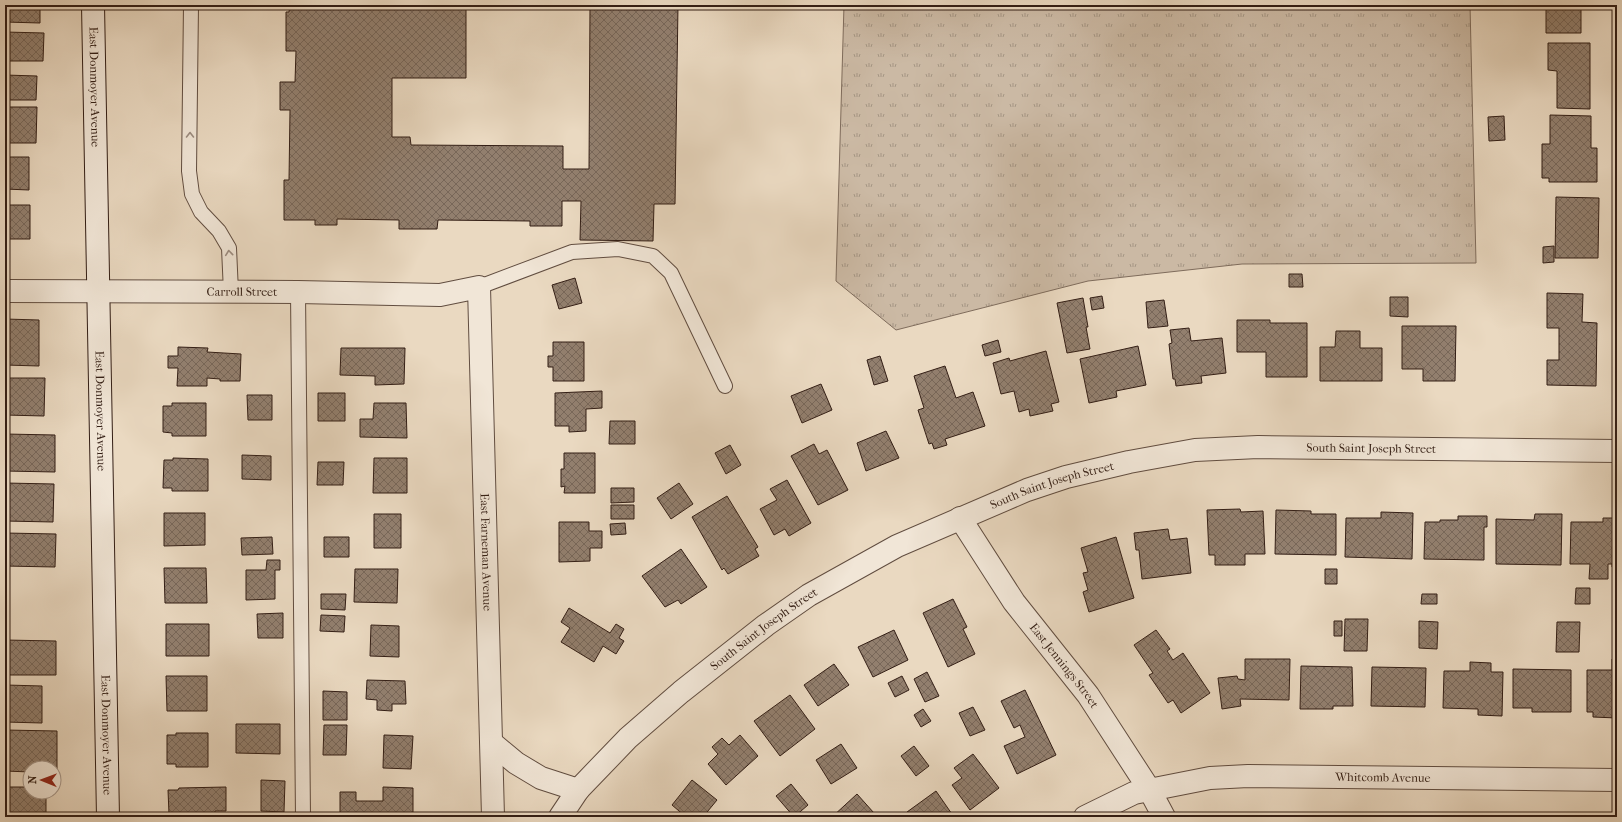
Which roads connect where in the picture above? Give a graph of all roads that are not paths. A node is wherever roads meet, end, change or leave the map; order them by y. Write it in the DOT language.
graph roads {
  1 [pos="93,5"];
  2 [pos="190,5"];
  3 [pos="479,287"];
  4 [pos="5,291"];
  5 [pos="99,292"];
  6 [pos="231,292"];
  7 [pos="298,292"];
  8 [pos="725,386"];
  9 [pos="1617,451"];
  10 [pos="960,518"];
  11 [pos="492,743"];
  12 [pos="1617,780"];
  13 [pos="578,790"];
  14 [pos="1149,790"];
  15 [pos="108,817"];
  16 [pos="303,817"];
  17 [pos="493,817"];
  18 [pos="560,817"];
  19 [pos="1085,817"];
  20 [pos="1164,817"];
  1 -- 5 [label="street, East Donmoyer Avenue"];
  6 -- 2 [label="lane, one-way"];
  3 -- 7 [label="street, Carroll Street"];
  3 -- 8 [label="lane"];
  3 -- 11 [label="street, East Farneman Avenue"];
  4 -- 5 [label="street, Carroll Street"];
  5 -- 6 [label="street, Carroll Street"];
  5 -- 15 [label="street, East Donmoyer Avenue"];
  6 -- 7 [label="street, Carroll Street"];
  7 -- 16 [label="lane"];
  9 -- 10 [label="street, South Saint Joseph Street"];
  10 -- 13 [label="street, South Saint Joseph Street"];
  10 -- 14 [label="street, East Jennings Street"];
  11 -- 13 [label="street"];
  11 -- 17 [label="street, East Farneman Avenue"];
  12 -- 14 [label="street, Whitcomb Avenue"];
  13 -- 18 [label="street, South Saint Joseph Street"];
  14 -- 19 [label="street, Whitcomb Avenue"];
  14 -- 20 [label="street, East Jennings Street"];
}
